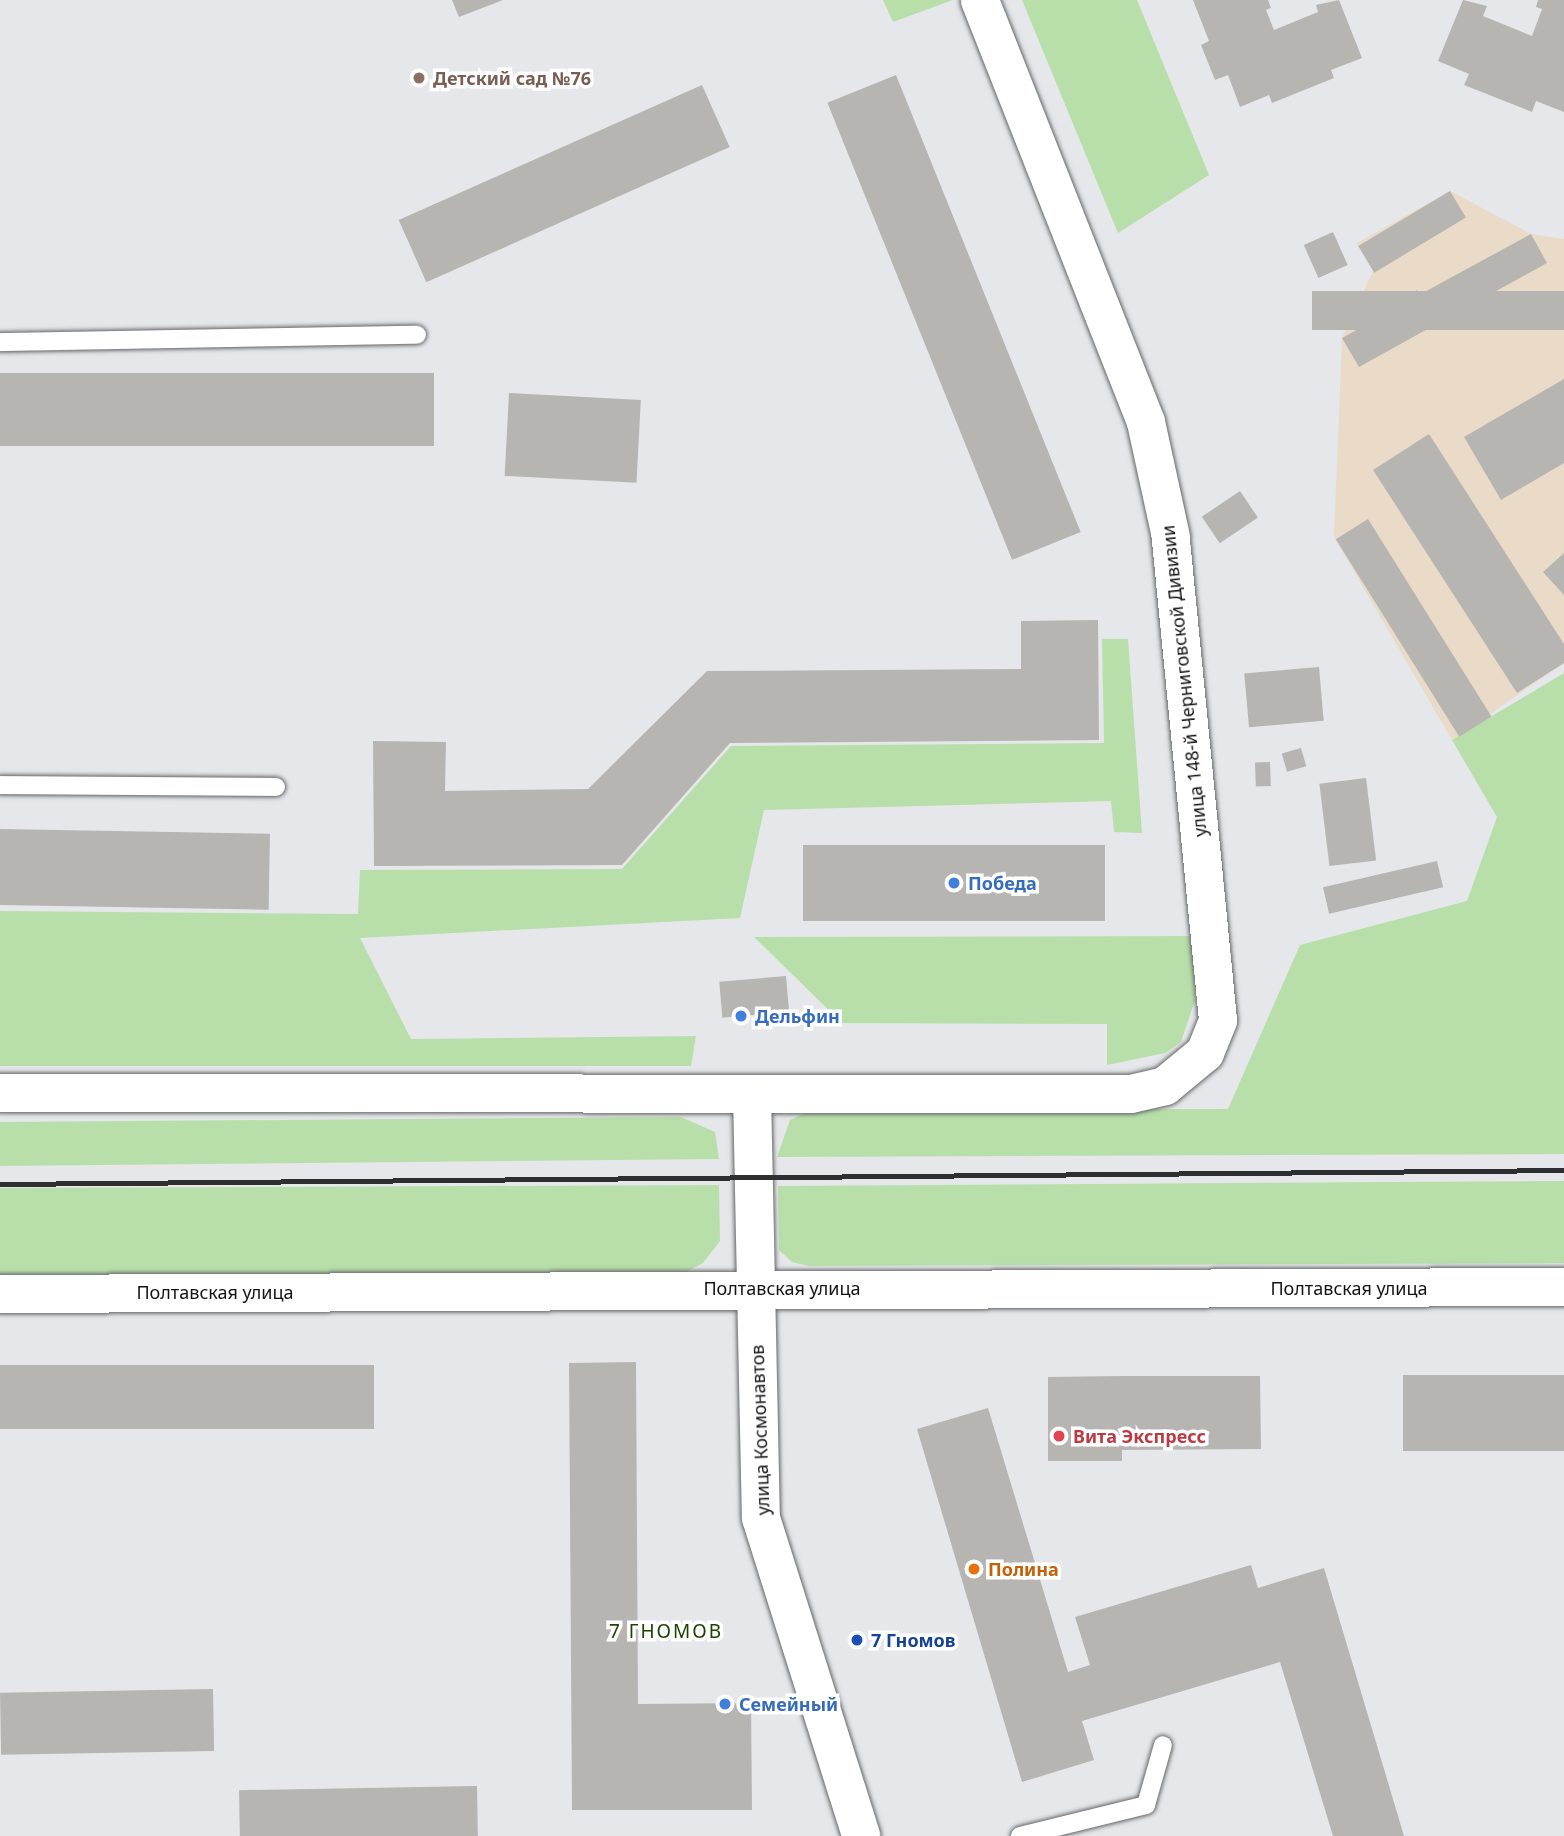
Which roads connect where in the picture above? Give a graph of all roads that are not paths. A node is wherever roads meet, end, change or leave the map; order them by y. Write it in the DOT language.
graph roads {
  1 [pos="980,0"];
  2 [pos="417,335"];
  3 [pos="0,342"];
  4 [pos="0,785"];
  5 [pos="276,787"];
  6 [pos="0,1093"];
  7 [pos="752,1094"];
  8 [pos="1564,1287"];
  9 [pos="756,1288"];
  10 [pos="0,1294"];
  11 [pos="1163,1745"];
  12 [pos="862,1836"];
  13 [pos="1020,1836"];
  1 -- 7 [label="street, улица 148-й Черниговской Дивизии"];
  2 -- 3 [label="lane"];
  4 -- 5 [label="lane"];
  6 -- 7 [label="street"];
  7 -- 9 [label="street, улица Космонавтов"];
  8 -- 9 [label="street, Полтавская улица"];
  9 -- 10 [label="street, Полтавская улица"];
  9 -- 12 [label="street, улица Космонавтов"];
  11 -- 13 [label="lane"];
}
